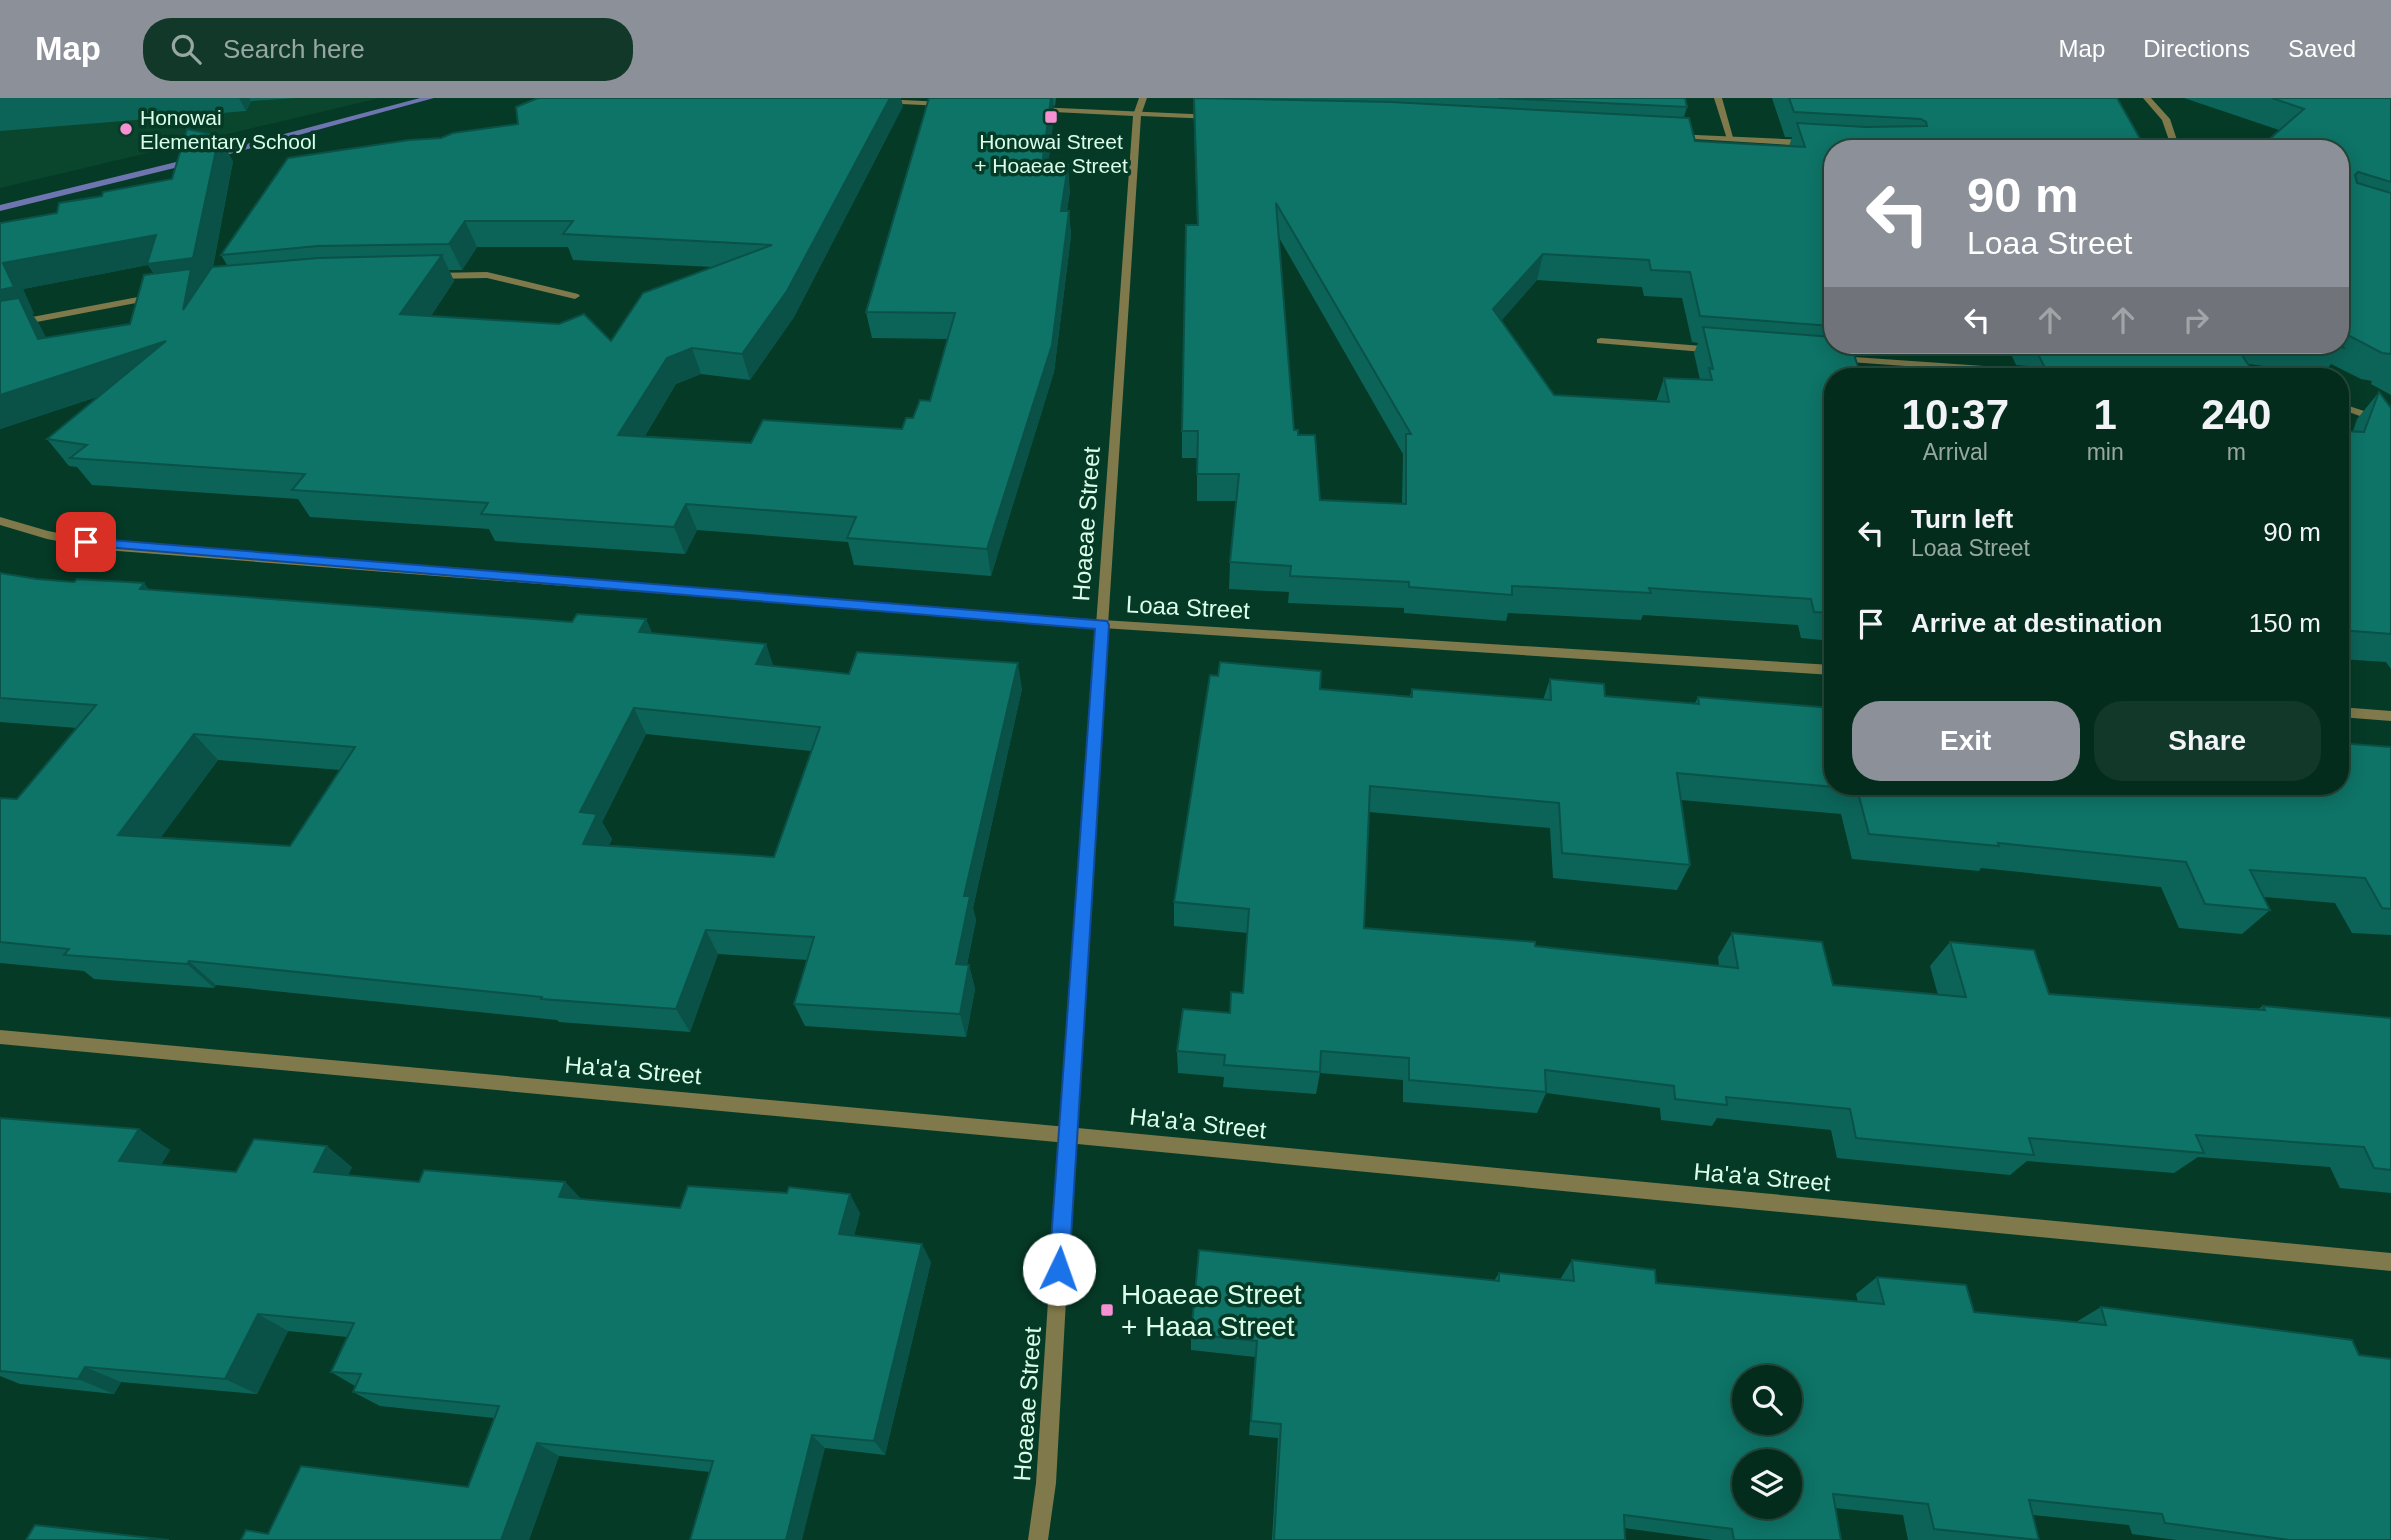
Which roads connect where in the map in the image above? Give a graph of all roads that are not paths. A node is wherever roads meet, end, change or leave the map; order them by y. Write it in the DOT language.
graph roads {
  1 [pos="1143,98"];
  2 [pos="1718,98"];
  3 [pos="2147,98"];
  4 [pos="872,100"];
  5 [pos="952,105"];
  6 [pos="1032,109"];
  7 [pos="1137,115"];
  8 [pos="1226,117"];
  9 [pos="1662,135"];
  10 [pos="1731,139"];
  11 [pos="2173,140"];
  12 [pos="1814,144"];
  13 [pos="422,276"];
  14 [pos="171,295"];
  15 [pos="575,296"];
  16 [pos="0,326"];
  17 [pos="1601,341"];
  18 [pos="1722,350"];
  19 [pos="1830,359"];
  20 [pos="1978,368"];
  21 [pos="2349,409"];
  22 [pos="2391,424"];
  23 [pos="0,521"];
  24 [pos="1102,625"];
  25 [pos="1824,669"];
  26 [pos="2349,713"];
  27 [pos="2391,716"];
  28 [pos="0,1037"];
  29 [pos="1067,1135"];
  30 [pos="2391,1262"];
  31 [pos="1038,1540"];
  1 -- 7 [label="street, Hoaeae Street"];
  2 -- 10 [label="street"];
  3 -- 11 [label="street"];
  4 -- 5 [label="street"];
  6 -- 7 [label="street"];
  7 -- 8 [label="street"];
  7 -- 24 [label="street, Hoaeae Street"];
  9 -- 10 [label="street"];
  10 -- 12 [label="street"];
  13 -- 15 [label="street"];
  14 -- 16 [label="street"];
  17 -- 18 [label="street"];
  19 -- 20 [label="street"];
  21 -- 22 [label="street"];
  23 -- 24 [label="street, Loaa Street"];
  24 -- 25 [label="street, Loaa Street"];
  24 -- 29 [label="street, Hoaeae Street"];
  26 -- 27 [label="street"];
  28 -- 29 [label="street, Ha'a'a Street"];
  29 -- 30 [label="street, Ha'a'a Street"];
  29 -- 31 [label="street, Hoaeae Street"];
}
